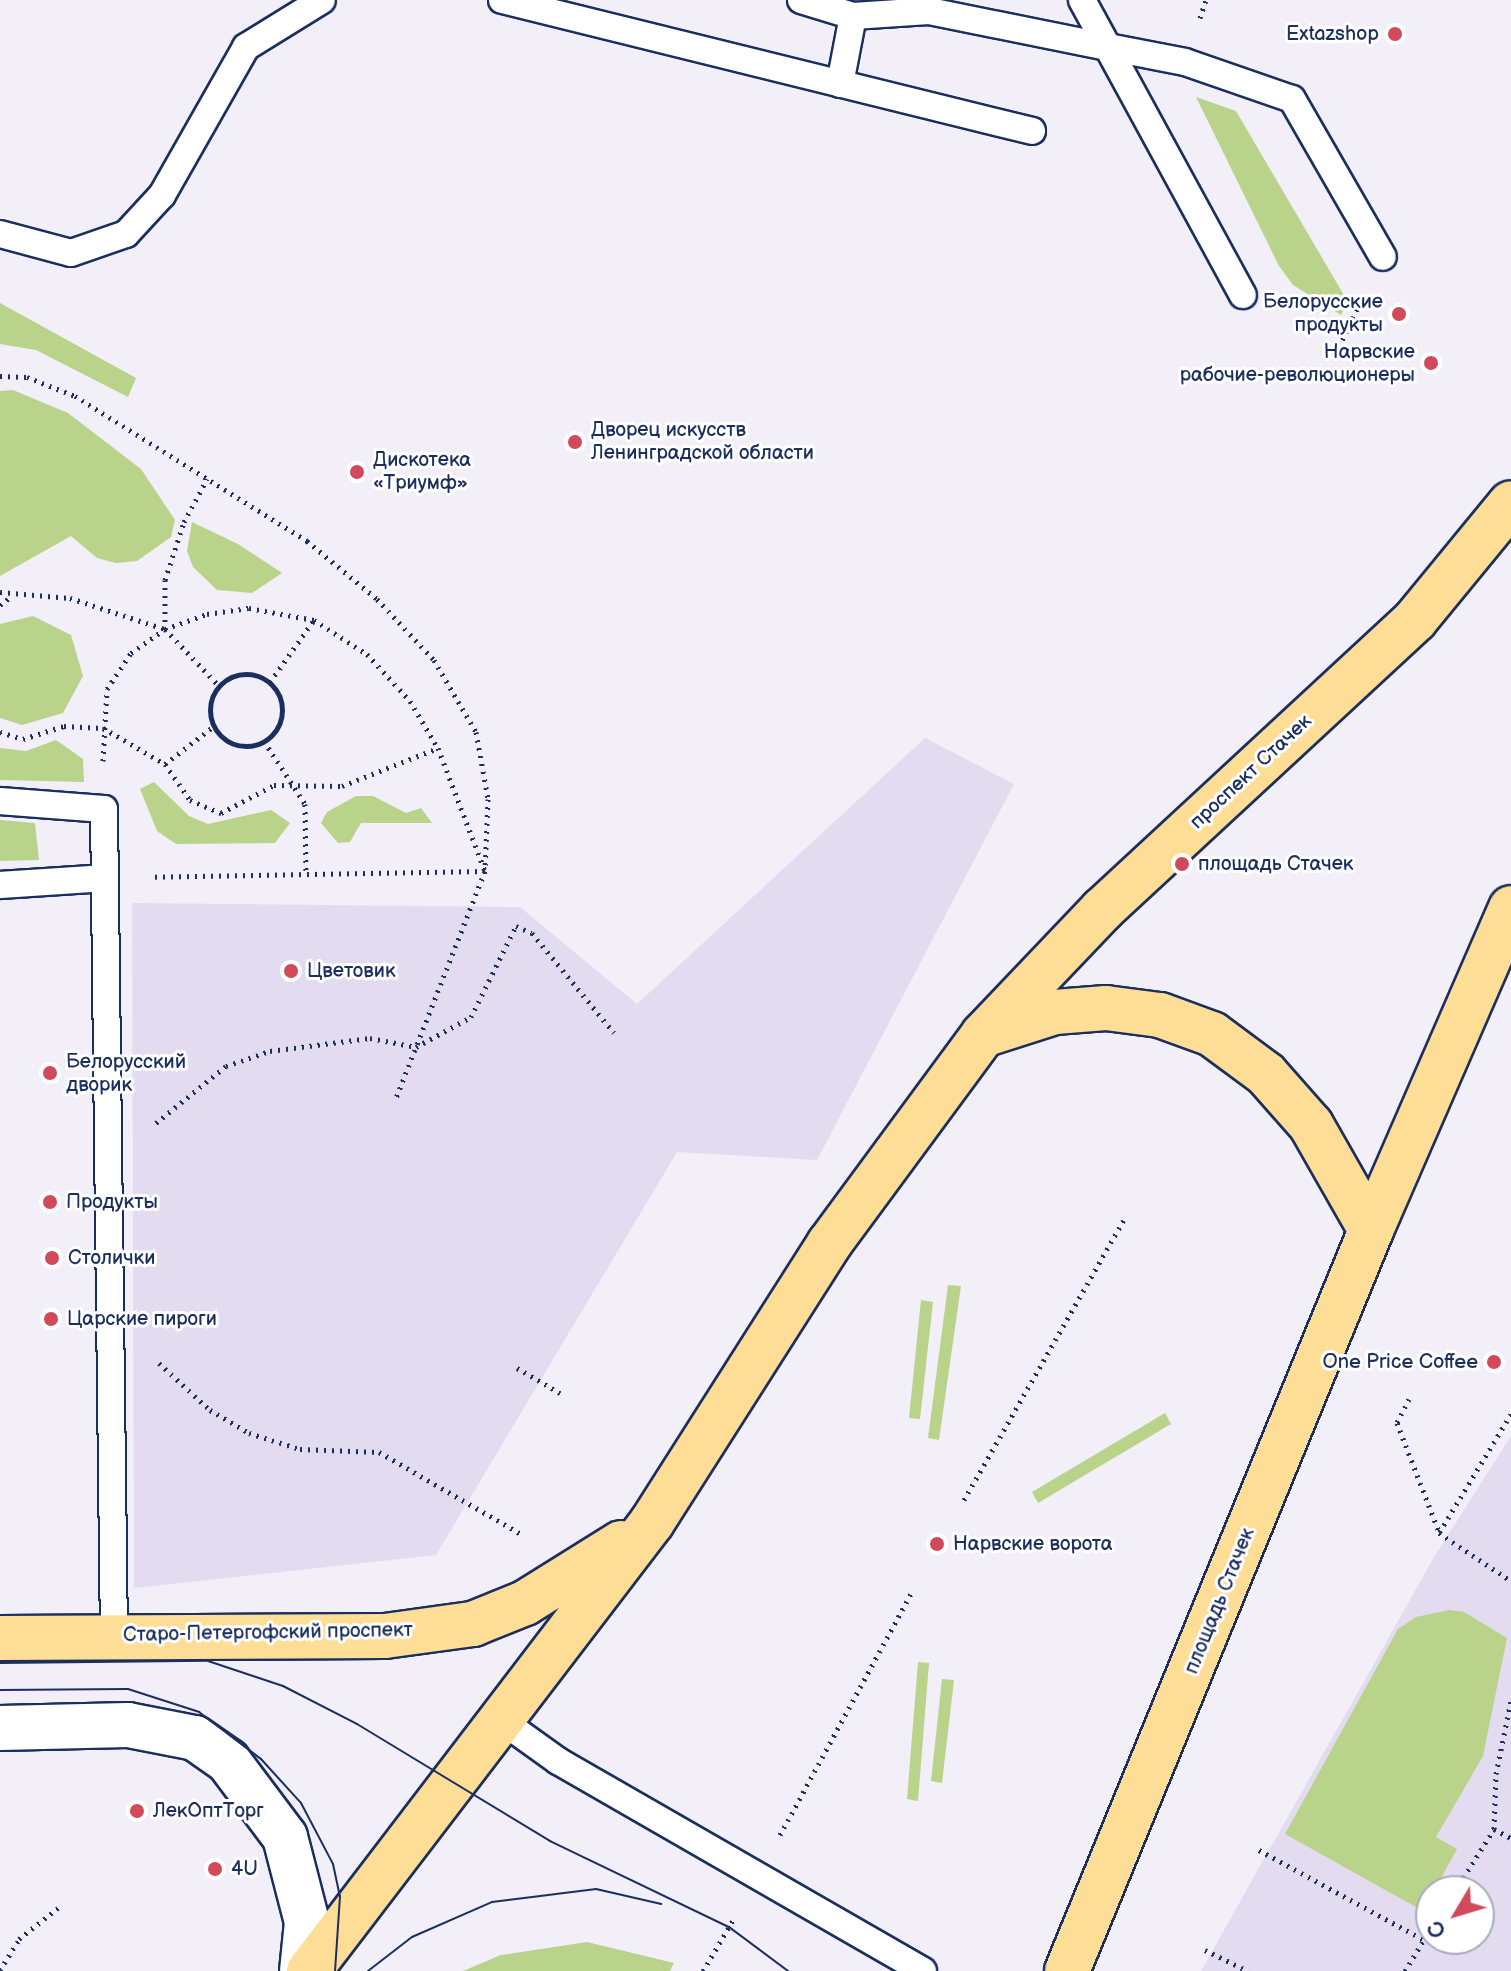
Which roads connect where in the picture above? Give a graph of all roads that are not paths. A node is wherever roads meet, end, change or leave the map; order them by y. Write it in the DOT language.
graph roads {
  1 [pos="322,0"];
  2 [pos="502,0"];
  3 [pos="801,0"];
  4 [pos="1082,0"];
  5 [pos="935,6"];
  6 [pos="853,16"];
  7 [pos="1108,47"];
  8 [pos="840,84"];
  9 [pos="1032,131"];
  10 [pos="0,234"];
  11 [pos="1383,257"];
  12 [pos="1243,295"];
  13 [pos="1511,503"];
  14 [pos="0,801"];
  15 [pos="105,878"];
  16 [pos="0,885"];
  17 [pos="1511,908"];
  18 [pos="983,1035"];
  19 [pos="1371,1230"];
  20 [pos="652,1522"];
  21 [pos="114,1636"];
  22 [pos="0,1638"];
  23 [pos="498,1718"];
  24 [pos="0,1728"];
  25 [pos="302,1971"];
  26 [pos="309,1971"];
  27 [pos="923,1971"];
  28 [pos="1067,1971"];
  1 -- 10 [label="lane"];
  2 -- 8 [label="lane"];
  3 -- 6 [label="lane"];
  4 -- 7 [label="lane"];
  5 -- 6 [label="lane"];
  5 -- 7 [label="lane"];
  6 -- 8 [label="lane"];
  7 -- 11 [label="lane"];
  7 -- 12 [label="lane"];
  8 -- 9 [label="lane"];
  13 -- 18 [label="main road, проспект Стачек"];
  14 -- 15 [label="lane"];
  15 -- 16 [label="lane"];
  15 -- 21 [label="lane"];
  17 -- 19 [label="main road"];
  18 -- 19 [label="main road"];
  18 -- 20 [label="main road"];
  19 -- 28 [label="main road, площадь Стачек"];
  20 -- 21 [label="main road, Старо-Петергофский проспект"];
  20 -- 23 [label="main road"];
  21 -- 22 [label="main road, Старо-Петергофский проспект"];
  23 -- 26 [label="main road"];
  23 -- 27 [label="lane"];
  24 -- 25 [label="street"];
}
